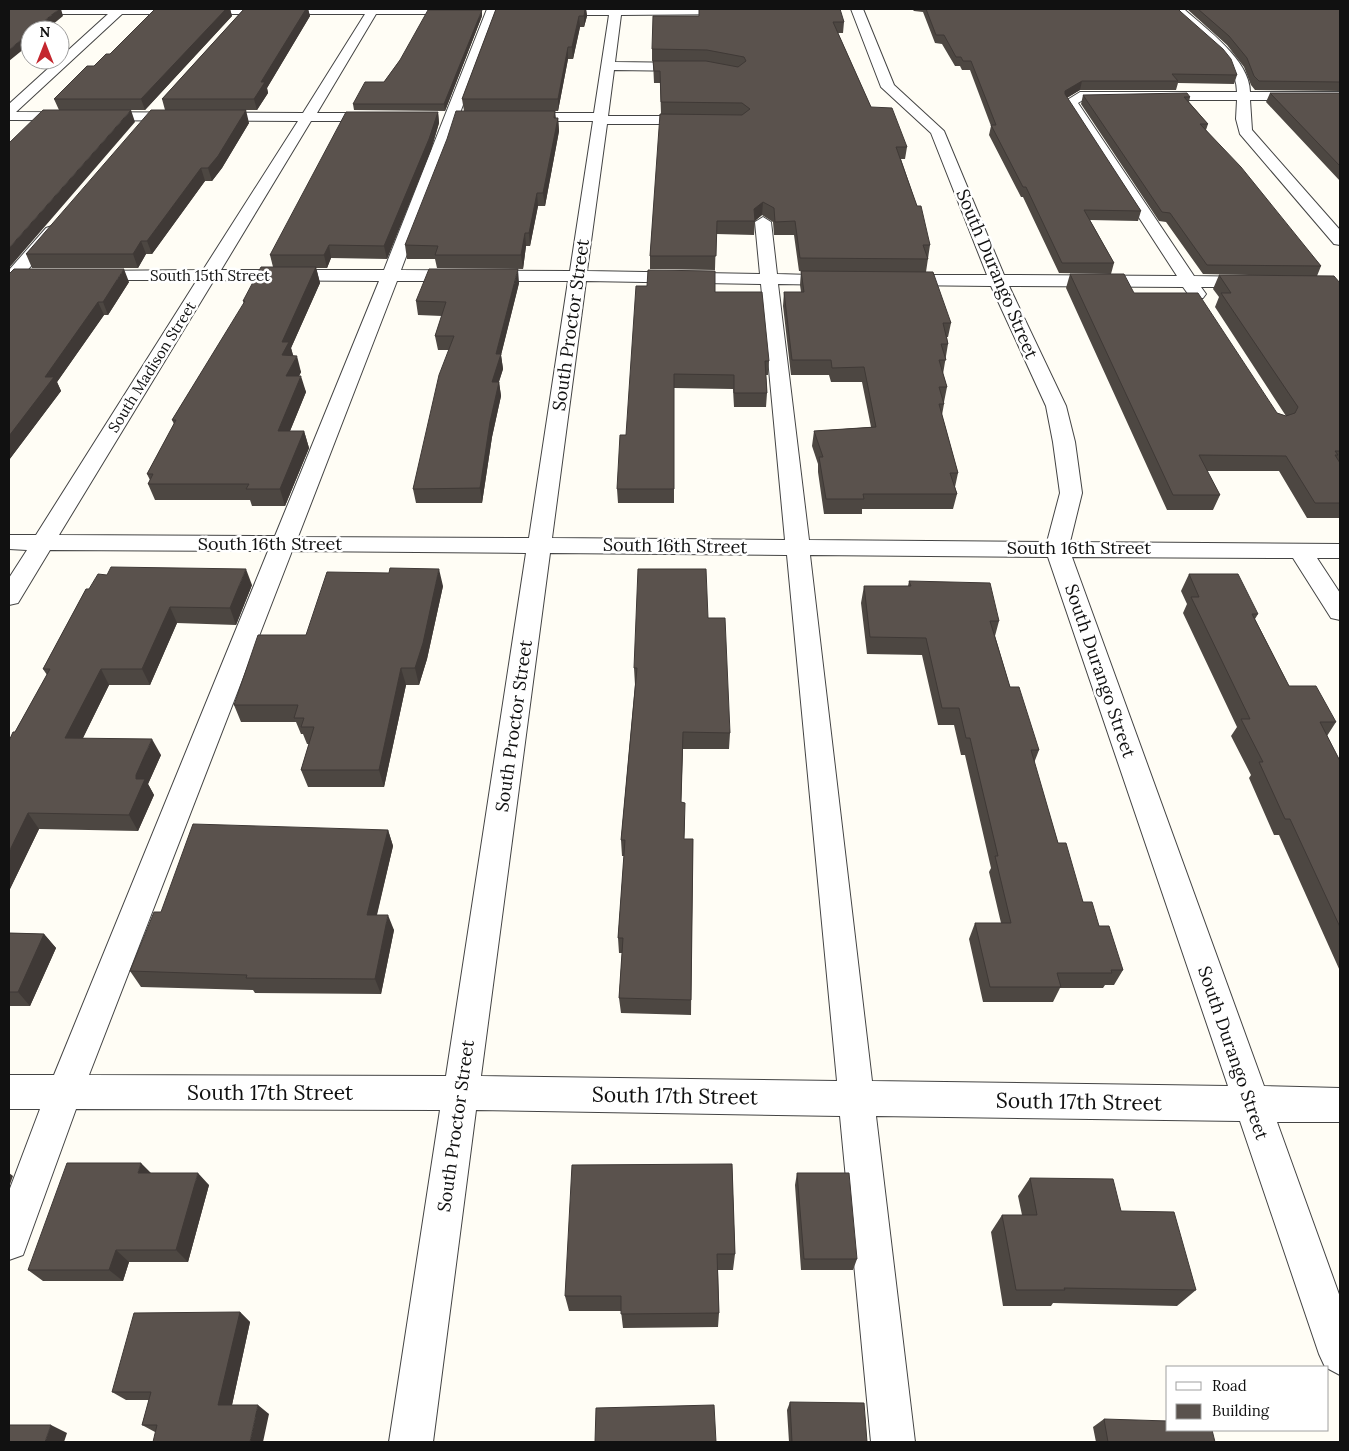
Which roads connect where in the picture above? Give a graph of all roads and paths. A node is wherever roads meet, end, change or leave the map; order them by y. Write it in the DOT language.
graph roads {
  1 [pos="857,9"];
  2 [pos="1178,9"];
  3 [pos="120,10"];
  4 [pos="246,10"];
  5 [pos="373,10"];
  6 [pos="9,11"];
  7 [pos="489,11"];
  8 [pos="616,11"];
  9 [pos="754,11"];
  10 [pos="540,12"];
  11 [pos="233,25"];
  12 [pos="609,66"];
  13 [pos="706,67"];
  14 [pos="1244,96"];
  15 [pos="1340,96"];
  16 [pos="163,102"];
  17 [pos="9,110"];
  18 [pos="9,116"];
  19 [pos="150,116"];
  20 [pos="308,116"];
  21 [pos="393,117"];
  22 [pos="507,117"];
  23 [pos="602,119"];
  24 [pos="715,121"];
  25 [pos="138,131"];
  26 [pos="60,222"];
  27 [pos="763,222"];
  28 [pos="1340,240"];
  29 [pos="33,275"];
  30 [pos="72,275"];
  31 [pos="208,276"];
  32 [pos="389,276"];
  33 [pos="577,276"];
  34 [pos="10,277"];
  35 [pos="769,279"];
  36 [pos="859,280"];
  37 [pos="879,280"];
  38 [pos="998,282"];
  39 [pos="1189,282"];
  40 [pos="1274,282"];
  41 [pos="1205,307"];
  42 [pos="9,542"];
  43 [pos="43,542"];
  44 [pos="283,544"];
  45 [pos="540,544"];
  46 [pos="798,547"];
  47 [pos="1057,548"];
  48 [pos="1300,550"];
  49 [pos="1340,551"];
  50 [pos="9,597"];
  51 [pos="1340,612"];
  52 [pos="9,1092"];
  53 [pos="64,1092"];
  54 [pos="460,1092"];
  55 [pos="856,1099"];
  56 [pos="1251,1104"];
  57 [pos="1340,1105"];
  58 [pos="9,1241"];
  59 [pos="1340,1354"];
  60 [pos="411,1442"];
  61 [pos="893,1442"];
  1 -- 38 [label="street, South Durango Street"];
  2 -- 14 [label="street"];
  3 -- 4 [label="street"];
  3 -- 6 [label="street"];
  3 -- 17 [label="street"];
  4 -- 5 [label="street"];
  4 -- 11 [label="street"];
  5 -- 7 [label="street"];
  5 -- 20 [label="street, South Madison Street"];
  7 -- 32 [label="street"];
  8 -- 9 [label="street"];
  8 -- 10 [label="street"];
  8 -- 12 [label="street, South Proctor Street"];
  12 -- 13 [label="street"];
  12 -- 23 [label="street, South Proctor Street"];
  14 -- 15 [label="street"];
  14 -- 28 [label="street"];
  14 -- 39 [label="street"];
  16 -- 19 [label="street"];
  18 -- 19 [label="street"];
  19 -- 20 [label="street"];
  19 -- 25 [label="street"];
  20 -- 21 [label="street"];
  20 -- 31 [label="street, South Madison Street"];
  22 -- 23 [label="street"];
  23 -- 24 [label="street"];
  23 -- 33 [label="street, South Proctor Street"];
  26 -- 34 [label="street"];
  27 -- 35 [label="street"];
  29 -- 34 [label="street"];
  30 -- 31 [label="street, South 15th Street"];
  31 -- 32 [label="street, South 15th Street"];
  31 -- 43 [label="street, South Madison Street"];
  32 -- 33 [label="street, South 15th Street"];
  32 -- 44 [label="street"];
  33 -- 35 [label="street, South 15th Street"];
  33 -- 45 [label="street, South Proctor Street"];
  35 -- 36 [label="street, South 15th Street"];
  35 -- 46 [label="street"];
  37 -- 38 [label="street"];
  38 -- 39 [label="street"];
  38 -- 47 [label="street, South Durango Street"];
  39 -- 40 [label="street"];
  39 -- 41 [label="street"];
  42 -- 43 [label="street, South 16th Street"];
  43 -- 44 [label="street, South 16th Street"];
  43 -- 50 [label="street, South Madison Street"];
  44 -- 45 [label="street, South 16th Street"];
  44 -- 53 [label="street"];
  45 -- 46 [label="street, South 16th Street"];
  45 -- 54 [label="street, South Proctor Street"];
  46 -- 47 [label="street, South 16th Street"];
  46 -- 55 [label="street"];
  47 -- 48 [label="street, South 16th Street"];
  47 -- 56 [label="street, South Durango Street"];
  48 -- 49 [label="street, South 16th Street"];
  48 -- 51 [label="street"];
  52 -- 53 [label="street, South 17th Street"];
  53 -- 54 [label="street, South 17th Street"];
  53 -- 58 [label="street"];
  54 -- 55 [label="street, South 17th Street"];
  54 -- 60 [label="street, South Proctor Street"];
  55 -- 56 [label="street, South 17th Street"];
  55 -- 61 [label="street"];
  56 -- 57 [label="street, South 17th Street"];
  56 -- 59 [label="street, South Durango Street"];
}
